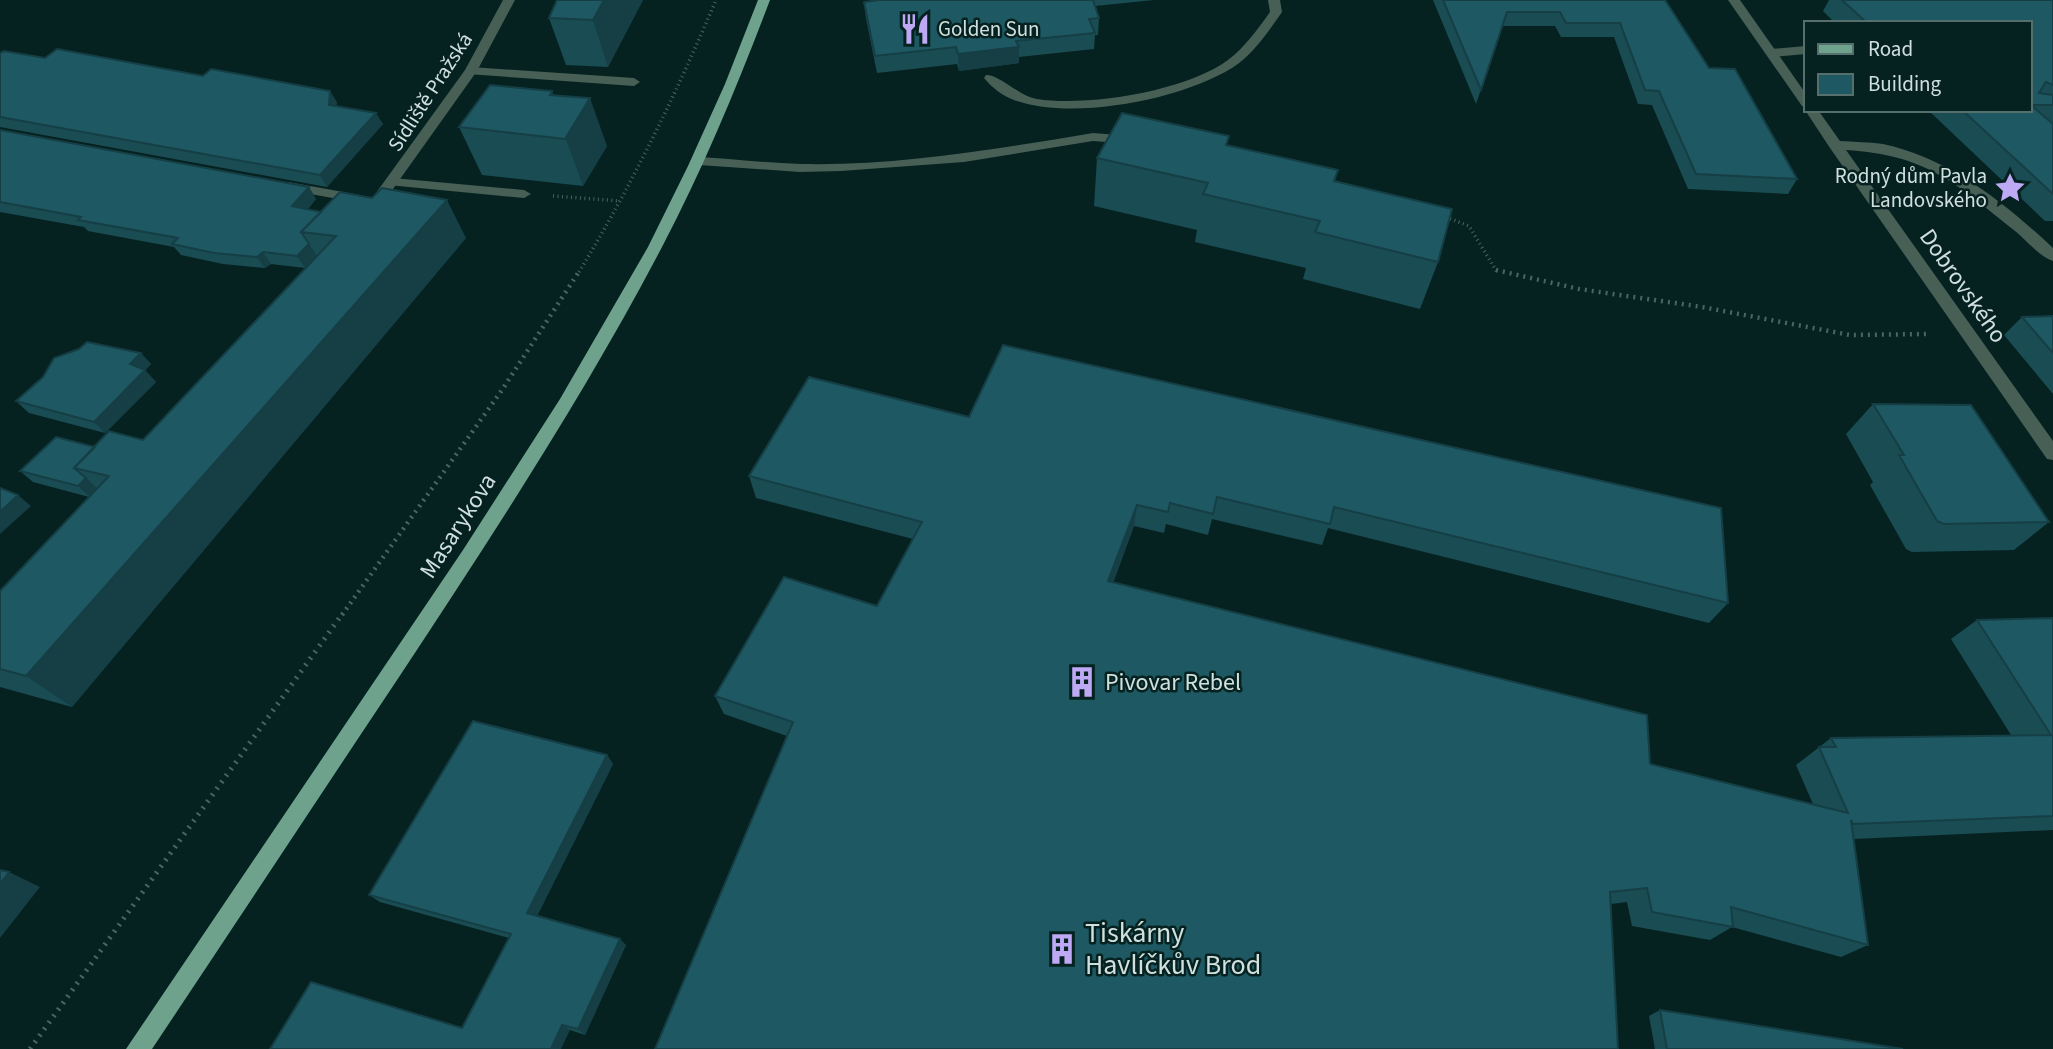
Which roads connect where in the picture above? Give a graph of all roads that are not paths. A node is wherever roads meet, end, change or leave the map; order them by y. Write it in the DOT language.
graph roads {
  1 [pos="509,0"];
  2 [pos="764,0"];
  3 [pos="1275,0"];
  4 [pos="1734,0"];
  5 [pos="1804,50"];
  6 [pos="1771,52"];
  7 [pos="471,71"];
  8 [pos="990,78"];
  9 [pos="634,82"];
  10 [pos="1804,100"];
  11 [pos="1812,112"];
  12 [pos="1145,142"];
  13 [pos="1835,145"];
  14 [pos="699,161"];
  15 [pos="269,183"];
  16 [pos="393,183"];
  17 [pos="524,194"];
  18 [pos="377,203"];
  19 [pos="358,223"];
  20 [pos="2053,256"];
  21 [pos="2053,454"];
  22 [pos="138,1049"];
  1 -- 7 [label="street, Sídliště Pražská"];
  2 -- 14 [label="main road, Masarykova"];
  3 -- 8 [label="street"];
  4 -- 6 [label="street"];
  5 -- 6 [label="street"];
  6 -- 10 [label="street"];
  7 -- 9 [label="street"];
  7 -- 16 [label="street, Sídliště Pražská"];
  11 -- 13 [label="street, Dobrovského"];
  12 -- 14 [label="street"];
  13 -- 20 [label="street"];
  13 -- 21 [label="street, Dobrovského"];
  14 -- 22 [label="main road, Masarykova"];
  15 -- 18 [label="street"];
  16 -- 17 [label="street"];
  16 -- 18 [label="street, Sídliště Pražská"];
  18 -- 19 [label="street, Sídliště Pražská"];
}
